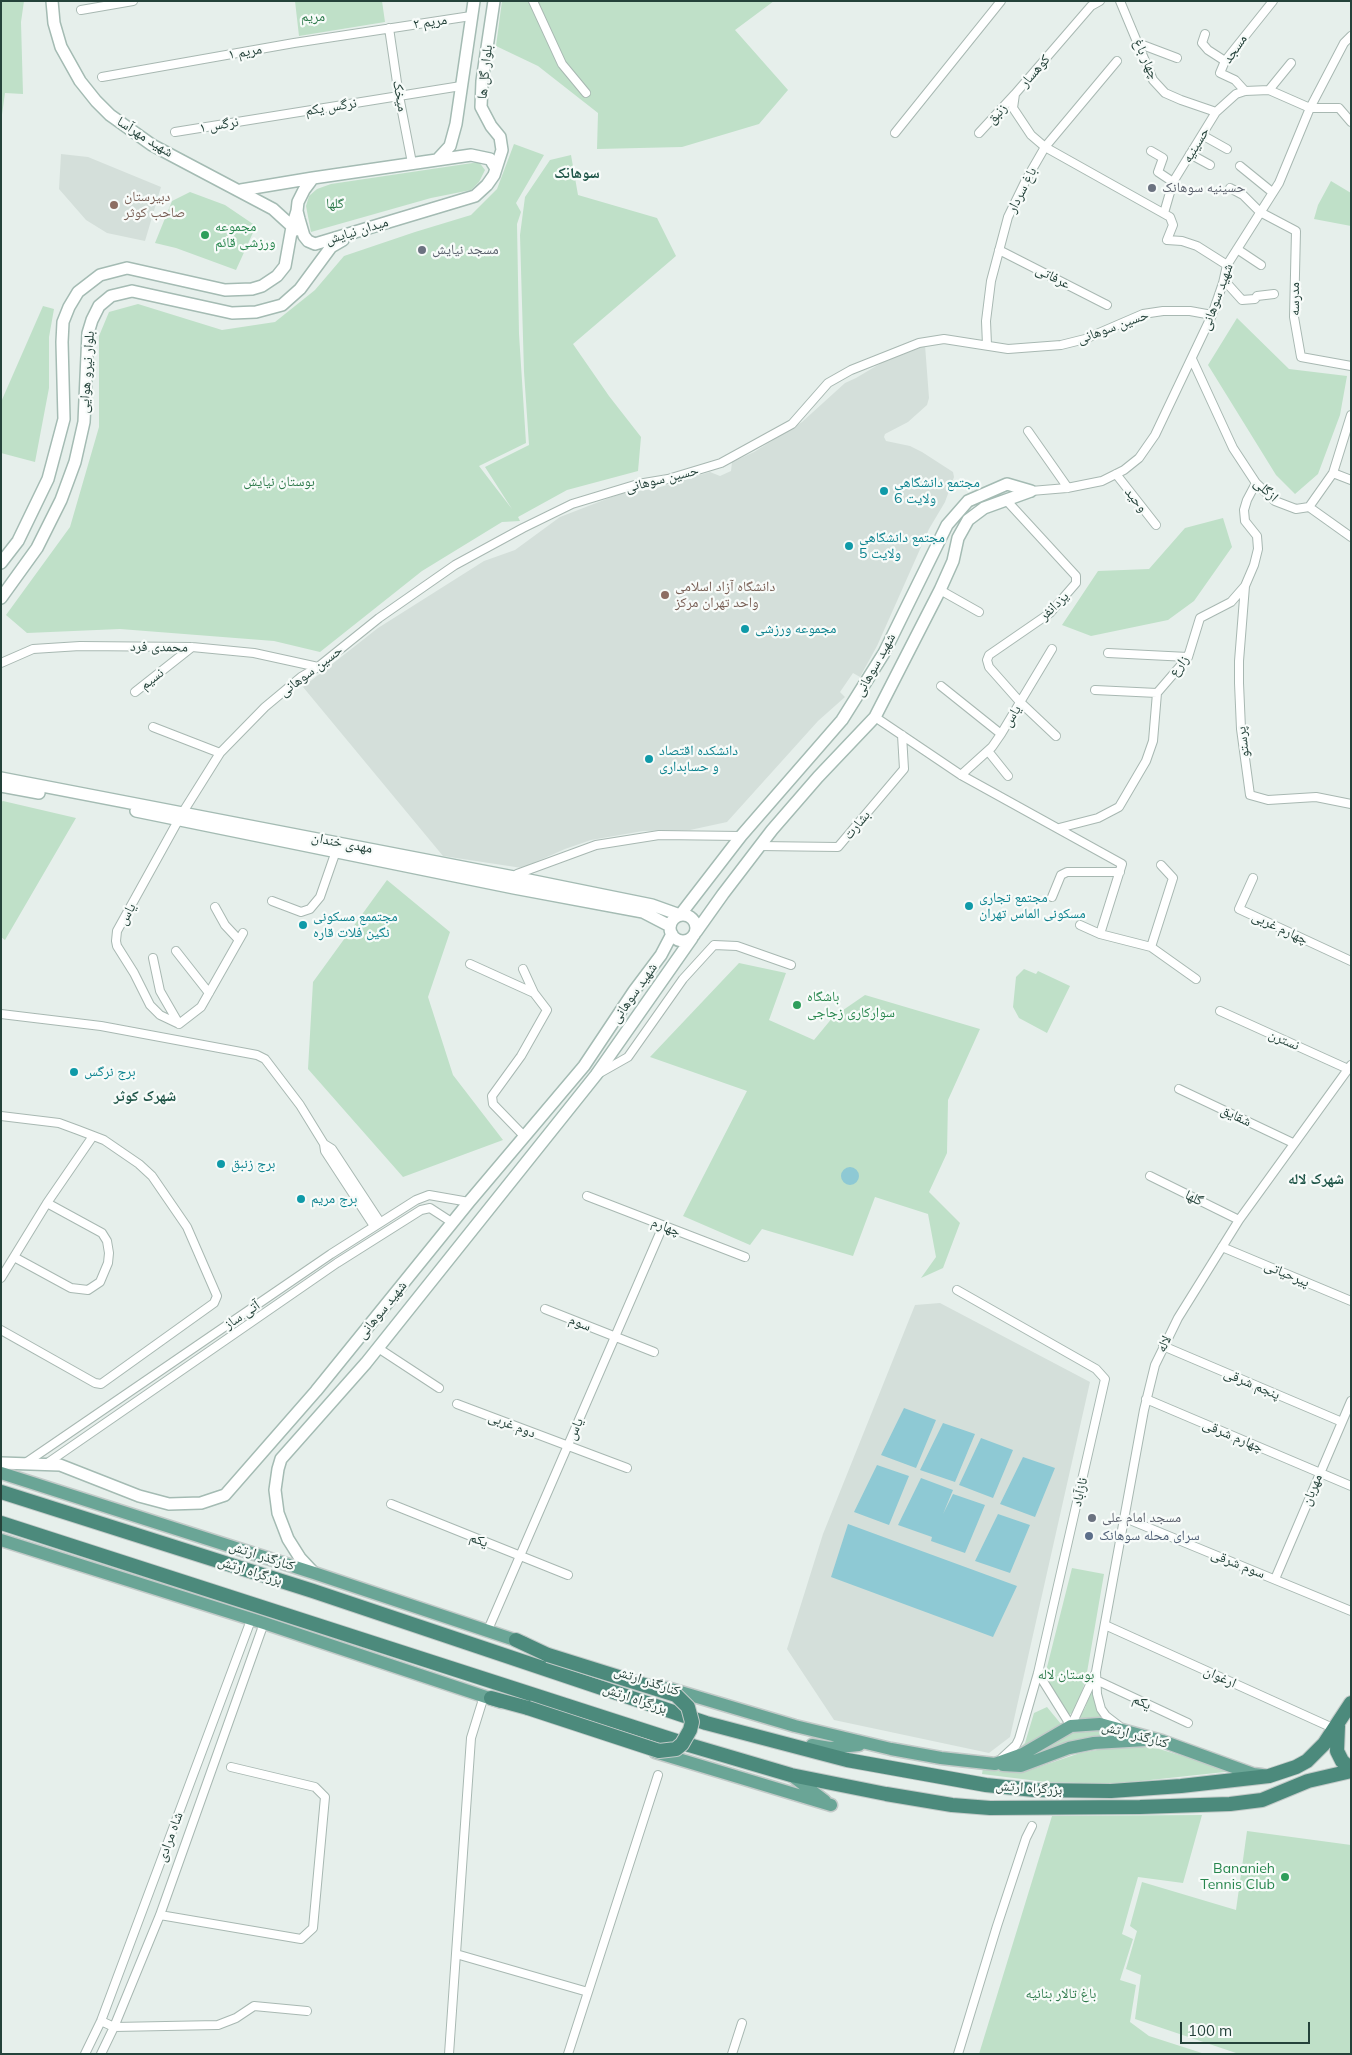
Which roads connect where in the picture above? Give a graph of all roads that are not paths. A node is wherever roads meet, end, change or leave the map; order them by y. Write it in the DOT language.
graph roads {
  1 [pos="52,1"];
  2 [pos="133,1"];
  3 [pos="474,1"];
  4 [pos="494,1"];
  5 [pos="533,1"];
  6 [pos="1001,1"];
  7 [pos="1100,1"];
  8 [pos="1120,1"];
  9 [pos="1273,1"];
  10 [pos="81,10"];
  11 [pos="471,16"];
  12 [pos="389,28"];
  13 [pos="1205,34"];
  14 [pos="1351,36"];
  15 [pos="1140,44"];
  16 [pos="1177,58"];
  17 [pos="1117,61"];
  18 [pos="1225,61"];
  19 [pos="1291,63"];
  20 [pos="102,77"];
  21 [pos="461,86"];
  22 [pos="1269,90"];
  23 [pos="1246,91"];
  24 [pos="586,93"];
  25 [pos="1015,94"];
  26 [pos="399,96"];
  27 [pos="1310,108"];
  28 [pos="1216,112"];
  29 [pos="263,118"];
  30 [pos="1351,122"];
  31 [pos="175,132"];
  32 [pos="895,133"];
  33 [pos="979,133"];
  34 [pos="1202,135"];
  35 [pos="1045,147"];
  36 [pos="1228,149"];
  37 [pos="1151,151"];
  38 [pos="1190,154"];
  39 [pos="437,160"];
  40 [pos="412,163"];
  41 [pos="1210,165"];
  42 [pos="1240,166"];
  43 [pos="495,167"];
  44 [pos="313,178"];
  45 [pos="1173,182"];
  46 [pos="1230,188"];
  47 [pos="241,190"];
  48 [pos="1272,192"];
  49 [pos="297,211"];
  50 [pos="1260,212"];
  51 [pos="1164,213"];
  52 [pos="292,227"];
  53 [pos="358,230"];
  54 [pos="304,236"];
  55 [pos="1237,249"];
  56 [pos="999,250"];
  57 [pos="1227,265"];
  58 [pos="1261,266"];
  59 [pos="1224,280"];
  60 [pos="1274,294"];
  61 [pos="1107,305"];
  62 [pos="1212,315"];
  63 [pos="987,345"];
  64 [pos="1192,360"];
  65 [pos="1351,366"];
  66 [pos="1351,415"];
  67 [pos="1028,431"];
  68 [pos="1333,473"];
  69 [pos="1116,474"];
  70 [pos="1351,480"];
  71 [pos="1256,483"];
  72 [pos="1068,488"];
  73 [pos="1031,491"];
  74 [pos="1007,500"];
  75 [pos="1309,507"];
  76 [pos="1156,526"];
  77 [pos="1351,537"];
  78 [pos="1,563"];
  79 [pos="1245,586"];
  80 [pos="940,590"];
  81 [pos="1,598"];
  82 [pos="978,612"];
  83 [pos="192,647"];
  84 [pos="1052,648"];
  85 [pos="1108,653"];
  86 [pos="1188,657"];
  87 [pos="1,663"];
  88 [pos="318,667"];
  89 [pos="941,686"];
  90 [pos="1095,690"];
  91 [pos="135,692"];
  92 [pos="1157,693"];
  93 [pos="1020,702"];
  94 [pos="875,717"];
  95 [pos="153,727"];
  96 [pos="1001,734"];
  97 [pos="902,735"];
  98 [pos="1056,736"];
  99 [pos="988,751"];
  100 [pos="220,752"];
  101 [pos="960,775"];
  102 [pos="1008,776"];
  103 [pos="1,778"];
  104 [pos="1,786"];
  105 [pos="1351,804"];
  106 [pos="181,816"];
  107 [pos="1059,828"];
  108 [pos="741,836"];
  109 [pos="759,846"];
  110 [pos="336,851"];
  111 [pos="1161,865"];
  112 [pos="1120,872"];
  113 [pos="517,874"];
  114 [pos="1253,878"];
  115 [pos="1052,897"];
  116 [pos="272,901"];
  117 [pos="214,907"];
  118 [pos="680,915"];
  119 [pos="1080,925"];
  120 [pos="671,930"];
  121 [pos="1100,934"];
  122 [pos="694,935"];
  123 [pos="1151,947"];
  124 [pos="176,951"];
  125 [pos="153,958"];
  126 [pos="1351,961"];
  127 [pos="470,964"];
  128 [pos="790,965"];
  129 [pos="523,969"];
  130 [pos="1196,979"];
  131 [pos="210,993"];
  132 [pos="534,993"];
  133 [pos="1220,1011"];
  134 [pos="1,1014"];
  135 [pos="179,1024"];
  136 [pos="584,1066"];
  137 [pos="1349,1067"];
  138 [pos="596,1075"];
  139 [pos="1179,1089"];
  140 [pos="1,1116"];
  141 [pos="93,1136"];
  142 [pos="524,1136"];
  143 [pos="1293,1143"];
  144 [pos="1150,1176"];
  145 [pos="586,1196"];
  146 [pos="469,1202"];
  147 [pos="47,1203"];
  148 [pos="1239,1220"];
  149 [pos="453,1223"];
  150 [pos="377,1224"];
  151 [pos="663,1226"];
  152 [pos="1222,1247"];
  153 [pos="331,1254"];
  154 [pos="14,1257"];
  155 [pos="745,1258"];
  156 [pos="337,1263"];
  157 [pos="1,1278"];
  158 [pos="957,1290"];
  159 [pos="1351,1301"];
  160 [pos="545,1309"];
  161 [pos="1,1330"];
  162 [pos="614,1337"];
  163 [pos="1163,1346"];
  164 [pos="378,1348"];
  165 [pos="654,1352"];
  166 [pos="439,1388"];
  167 [pos="316,1391"];
  168 [pos="1146,1399"];
  169 [pos="1351,1401"];
  170 [pos="457,1404"];
  171 [pos="329,1405"];
  172 [pos="1342,1422"];
  173 [pos="57,1441"];
  174 [pos="567,1446"];
  175 [pos="65,1451"];
  176 [pos="1,1463"];
  177 [pos="24,1464"];
  178 [pos="46,1464"];
  179 [pos="627,1468"];
  180 [pos="1,1473"];
  181 [pos="1319,1473"];
  182 [pos="1351,1486"];
  183 [pos="1,1492"];
  184 [pos="391,1504"];
  185 [pos="1124,1518"];
  186 [pos="1,1523"];
  187 [pos="1,1540"];
  188 [pos="519,1556"];
  189 [pos="314,1573"];
  190 [pos="568,1575"];
  191 [pos="1275,1579"];
  192 [pos="210,1591"];
  193 [pos="1351,1611"];
  194 [pos="251,1620"];
  195 [pos="264,1623"];
  196 [pos="1105,1625"];
  197 [pos="486,1632"];
  198 [pos="315,1640"];
  199 [pos="516,1640"];
  200 [pos="1038,1672"];
  201 [pos="1096,1676"];
  202 [pos="488,1697"];
  203 [pos="1351,1703"];
  204 [pos="1188,1724"];
  205 [pos="1071,1726"];
  206 [pos="1336,1726"];
  207 [pos="1127,1730"];
  208 [pos="766,1740"];
  209 [pos="1162,1741"];
  210 [pos="869,1744"];
  211 [pos="995,1764"];
  212 [pos="231,1767"];
  213 [pos="1351,1770"];
  214 [pos="658,1775"];
  215 [pos="792,1775"];
  216 [pos="1269,1776"];
  217 [pos="838,1785"];
  218 [pos="811,1790"];
  219 [pos="791,1794"];
  220 [pos="1278,1794"];
  221 [pos="1032,1826"];
  222 [pos="160,1914"];
  223 [pos="456,1954"];
  224 [pos="588,1992"];
  225 [pos="307,2011"];
  226 [pos="101,2021"];
  227 [pos="742,2023"];
  228 [pos="114,2027"];
  229 [pos="85,2054"];
  230 [pos="101,2054"];
  231 [pos="449,2054"];
  232 [pos="568,2054"];
  233 [pos="732,2054"];
  234 [pos="958,2054"];
  1 -- 47 [label="main road, شهید مهرآسا"];
  2 -- 10 [label="street"];
  3 -- 11 [label="main road, بلوار گل ها"];
  4 -- 43 [label="main road, بلوار گل ها"];
  5 -- 24 [label="street"];
  6 -- 32 [label="street"];
  7 -- 25 [label="street, کوهسار"];
  8 -- 15 [label="street, چهار باغ"];
  9 -- 18 [label="street, مسجد"];
  11 -- 12 [label="street, مریم ۲"];
  11 -- 21 [label="main road, بلوار گل ها"];
  12 -- 20 [label="street, مریم ۱"];
  12 -- 26 [label="street, میخک"];
  13 -- 18 [label="street"];
  14 -- 27 [label="street, شهید سوهانی"];
  15 -- 16 [label="street"];
  15 -- 28 [label="street, چهار باغ"];
  17 -- 35 [label="street, باغ سردار"];
  18 -- 23 [label="street, مسجد"];
  19 -- 22 [label="street"];
  21 -- 26 [label="street, نرگس یکم"];
  21 -- 39 [label="main road, بلوار گل ها"];
  22 -- 23 [label="street"];
  22 -- 27 [label="street"];
  23 -- 28 [label="street, حسینیه"];
  25 -- 33 [label="street, زنبق"];
  25 -- 35 [label="street, کوهسار"];
  26 -- 29 [label="street, نرگس یکم"];
  26 -- 40 [label="street, میخک"];
  27 -- 30 [label="street"];
  27 -- 48 [label="street, شهید سوهانی"];
  28 -- 34 [label="street, حسینیه"];
  29 -- 31 [label="street, نرگس ۱"];
  34 -- 36 [label="street"];
  34 -- 38 [label="street, حسینیه"];
  35 -- 51 [label="street"];
  35 -- 56 [label="street, باغ سردار"];
  37 -- 45 [label="street"];
  38 -- 41 [label="street"];
  38 -- 45 [label="street, حسینیه"];
  39 -- 40 [label="main road"];
  39 -- 43 [label="main road"];
  40 -- 44 [label="main road"];
  42 -- 48 [label="street"];
  43 -- 53 [label="main road, میدان نیایش"];
  44 -- 47 [label="main road"];
  44 -- 49 [label="main road"];
  45 -- 51 [label="street, حسینیه"];
  46 -- 50 [label="street"];
  47 -- 52 [label="main road, شهید مهرآسا"];
  48 -- 50 [label="street, شهید سوهانی"];
  49 -- 52 [label="main road, بلوار نیرو هوایی"];
  49 -- 54 [label="main road, میدان نیایش"];
  50 -- 55 [label="street, شهید سوهانی"];
  50 -- 65 [label="street, مدرسه"];
  51 -- 57 [label="street"];
  52 -- 54 [label="main road, شهید مهرآسا"];
  52 -- 78 [label="main road, بلوار نیرو هوایی"];
  53 -- 54 [label="main road, میدان نیایش"];
  53 -- 81 [label="main road, بلوار نیرو هوایی"];
  55 -- 57 [label="street, شهید سوهانی"];
  55 -- 58 [label="street"];
  56 -- 61 [label="street, عرفاتی"];
  56 -- 63 [label="street, باغ سردار"];
  57 -- 59 [label="street, شهید سوهانی"];
  59 -- 60 [label="street"];
  59 -- 62 [label="street, شهید سوهانی"];
  62 -- 63 [label="street, حسین سوهانی"];
  62 -- 64 [label="street, شهید سوهانی"];
  63 -- 88 [label="street, حسین سوهانی"];
  64 -- 69 [label="street, شهید سوهانی"];
  64 -- 71 [label="street, ازگلی"];
  66 -- 68 [label="street"];
  67 -- 72 [label="street"];
  68 -- 70 [label="street"];
  68 -- 75 [label="street"];
  69 -- 72 [label="street, شهید سوهانی"];
  69 -- 76 [label="street, وحید"];
  71 -- 75 [label="street, ازگلی"];
  71 -- 79 [label="street, زارع"];
  72 -- 73 [label="street, شهید سوهانی"];
  73 -- 74 [label="main road, شهید سوهانی"];
  73 -- 108 [label="main road, شهید سوهانی"];
  74 -- 80 [label="main road, شهید سوهانی"];
  74 -- 93 [label="street, یزدانفر"];
  75 -- 77 [label="street"];
  79 -- 86 [label="street, زارع"];
  79 -- 105 [label="street, پرستو"];
  80 -- 82 [label="street"];
  80 -- 94 [label="main road, شهید سوهانی"];
  83 -- 87 [label="street, محمدی فرد"];
  83 -- 88 [label="street, محمدی فرد"];
  83 -- 91 [label="street, نسیم"];
  84 -- 93 [label="street, یاس"];
  85 -- 86 [label="street"];
  86 -- 92 [label="street, زارع"];
  88 -- 100 [label="street, حسین سوهانی"];
  89 -- 96 [label="street"];
  90 -- 92 [label="street"];
  92 -- 107 [label="street"];
  93 -- 96 [label="street, یاس"];
  93 -- 98 [label="street"];
  94 -- 97 [label="street"];
  94 -- 109 [label="main road, شهید سوهانی"];
  95 -- 100 [label="street"];
  96 -- 99 [label="street, یاس"];
  97 -- 101 [label="street"];
  97 -- 109 [label="street, بشارت"];
  99 -- 101 [label="street, یاس"];
  99 -- 102 [label="street"];
  100 -- 106 [label="street, حسین سوهانی"];
  101 -- 107 [label="street"];
  103 -- 106 [label="main road, مهدی خندان"];
  104 -- 106 [label="main road, مهدی خندان"];
  106 -- 110 [label="main road, مهدی خندان"];
  106 -- 118 [label="main road, مهدی خندان"];
  106 -- 135 [label="street, یاس"];
  107 -- 112 [label="street"];
  108 -- 113 [label="street"];
  108 -- 118 [label="main road, شهید سوهانی"];
  109 -- 122 [label="main road, شهید سوهانی"];
  110 -- 116 [label="street"];
  110 -- 120 [label="main road, مهدی خندان"];
  111 -- 123 [label="street"];
  112 -- 115 [label="street"];
  112 -- 121 [label="street"];
  114 -- 126 [label="street, چهارم غربی"];
  117 -- 131 [label="street"];
  118 -- 120 [label="main road"];
  118 -- 122 [label="main road"];
  119 -- 121 [label="street"];
  120 -- 122 [label="main road"];
  120 -- 136 [label="main road, شهید سوهانی"];
  121 -- 123 [label="street"];
  122 -- 138 [label="main road, شهید سوهانی"];
  123 -- 130 [label="street"];
  124 -- 131 [label="street"];
  125 -- 135 [label="street"];
  127 -- 132 [label="street"];
  128 -- 138 [label="street"];
  129 -- 132 [label="street"];
  131 -- 135 [label="street"];
  132 -- 142 [label="street"];
  133 -- 137 [label="street, نسترن"];
  134 -- 150 [label="street"];
  136 -- 138 [label="main road"];
  136 -- 142 [label="main road, شهید سوهانی"];
  137 -- 143 [label="street, لاله"];
  138 -- 164 [label="main road, شهید سوهانی"];
  139 -- 143 [label="street, شقایق"];
  140 -- 141 [label="street"];
  141 -- 147 [label="street"];
  141 -- 161 [label="street"];
  142 -- 146 [label="main road, شهید سوهانی"];
  143 -- 148 [label="street, لاله"];
  144 -- 148 [label="street, گلها"];
  145 -- 151 [label="street, چهارم"];
  146 -- 149 [label="main road, شهید سوهانی"];
  146 -- 150 [label="street, آتی ساز"];
  147 -- 154 [label="street"];
  147 -- 154 [label="street"];
  148 -- 152 [label="street, لاله"];
  149 -- 156 [label="street, آتی ساز"];
  149 -- 167 [label="main road, شهید سوهانی"];
  150 -- 153 [label="street, آتی ساز"];
  151 -- 155 [label="street, چهارم"];
  151 -- 162 [label="street, یاس"];
  152 -- 159 [label="street, پیرحیاتی"];
  152 -- 163 [label="street, لاله"];
  153 -- 156 [label="street"];
  153 -- 173 [label="street, آتی ساز"];
  154 -- 157 [label="street"];
  156 -- 175 [label="street, آتی ساز"];
  158 -- 200 [label="street, نازآباد"];
  160 -- 162 [label="street, سوم"];
  162 -- 165 [label="street, سوم"];
  162 -- 174 [label="street, یاس"];
  163 -- 168 [label="street, لاله"];
  163 -- 172 [label="street, پنجم شرقی"];
  164 -- 166 [label="street"];
  164 -- 171 [label="main road, شهید سوهانی"];
  167 -- 171 [label="main road"];
  167 -- 178 [label="main road, شهید سوهانی"];
  168 -- 181 [label="street, چهارم شرقی"];
  168 -- 185 [label="street, لاله"];
  169 -- 172 [label="street, مهربان"];
  170 -- 174 [label="street, دوم غربی"];
  171 -- 189 [label="main road, شهید سوهانی"];
  172 -- 181 [label="street, مهربان"];
  173 -- 175 [label="street"];
  173 -- 177 [label="street, آتی ساز"];
  174 -- 179 [label="street, دوم غربی"];
  174 -- 188 [label="street, یاس"];
  175 -- 178 [label="street, آتی ساز"];
  176 -- 177 [label="main road, شهید سوهانی"];
  177 -- 178 [label="main road, شهید سوهانی"];
  180 -- 189 [label="main road, کنارگذر ارتش"];
  181 -- 182 [label="street, چهارم شرقی"];
  181 -- 191 [label="street, مهربان"];
  183 -- 208 [label="highway, بزرگراه ارتش"];
  184 -- 188 [label="street, یکم"];
  185 -- 191 [label="street, سوم شرقی"];
  185 -- 196 [label="street, لاله"];
  186 -- 192 [label="highway, بزرگراه ارتش"];
  187 -- 194 [label="main road"];
  188 -- 190 [label="street, یکم"];
  188 -- 197 [label="street, یاس"];
  189 -- 197 [label="main road, کنارگذر ارتش"];
  191 -- 193 [label="street, سوم شرقی"];
  192 -- 198 [label="main road"];
  192 -- 215 [label="highway, بزرگراه ارتش"];
  194 -- 195 [label="main road"];
  194 -- 226 [label="street, شاه مرادی"];
  195 -- 198 [label="main road"];
  195 -- 222 [label="street, شاه مرادی"];
  196 -- 201 [label="street, لاله"];
  196 -- 206 [label="street, ارغوان"];
  197 -- 199 [label="main road, کنارگذر ارتش"];
  198 -- 202 [label="main road"];
  199 -- 202 [label="highway, bridge"];
  199 -- 210 [label="main road, کنارگذر ارتش"];
  200 -- 205 [label="street"];
  200 -- 211 [label="street, نازآباد"];
  201 -- 204 [label="street, یکم"];
  201 -- 205 [label="street, لاله"];
  201 -- 207 [label="street, لاله"];
  202 -- 219 [label="main road"];
  202 -- 223 [label="street"];
  203 -- 206 [label="highway"];
  205 -- 207 [label="main road, کنارگذر ارتش"];
  205 -- 211 [label="main road, کنارگذر ارتش"];
  206 -- 213 [label="highway"];
  206 -- 216 [label="highway"];
  207 -- 209 [label="main road, کنارگذر ارتش"];
  208 -- 210 [label="main road"];
  208 -- 216 [label="highway, بزرگراه ارتش"];
  209 -- 211 [label="main road"];
  209 -- 216 [label="main road, کنارگذر ارتش"];
  210 -- 211 [label="main road, کنارگذر ارتش"];
  212 -- 222 [label="street"];
  213 -- 220 [label="highway, بزرگراه ارتش"];
  214 -- 224 [label="street"];
  215 -- 217 [label="highway, بزرگراه ارتش"];
  215 -- 218 [label="main road"];
  216 -- 220 [label="highway"];
  217 -- 218 [label="main road"];
  217 -- 220 [label="highway, بزرگراه ارتش"];
  218 -- 219 [label="main road"];
  218 -- 219 [label="main road"];
  221 -- 234 [label="street"];
  222 -- 228 [label="street, شاه مرادی"];
  223 -- 224 [label="street"];
  223 -- 231 [label="street"];
  224 -- 232 [label="street"];
  225 -- 228 [label="street"];
  226 -- 228 [label="street"];
  226 -- 229 [label="street, شاه مرادی"];
  227 -- 233 [label="street"];
  228 -- 230 [label="street, شاه مرادی"];
}
